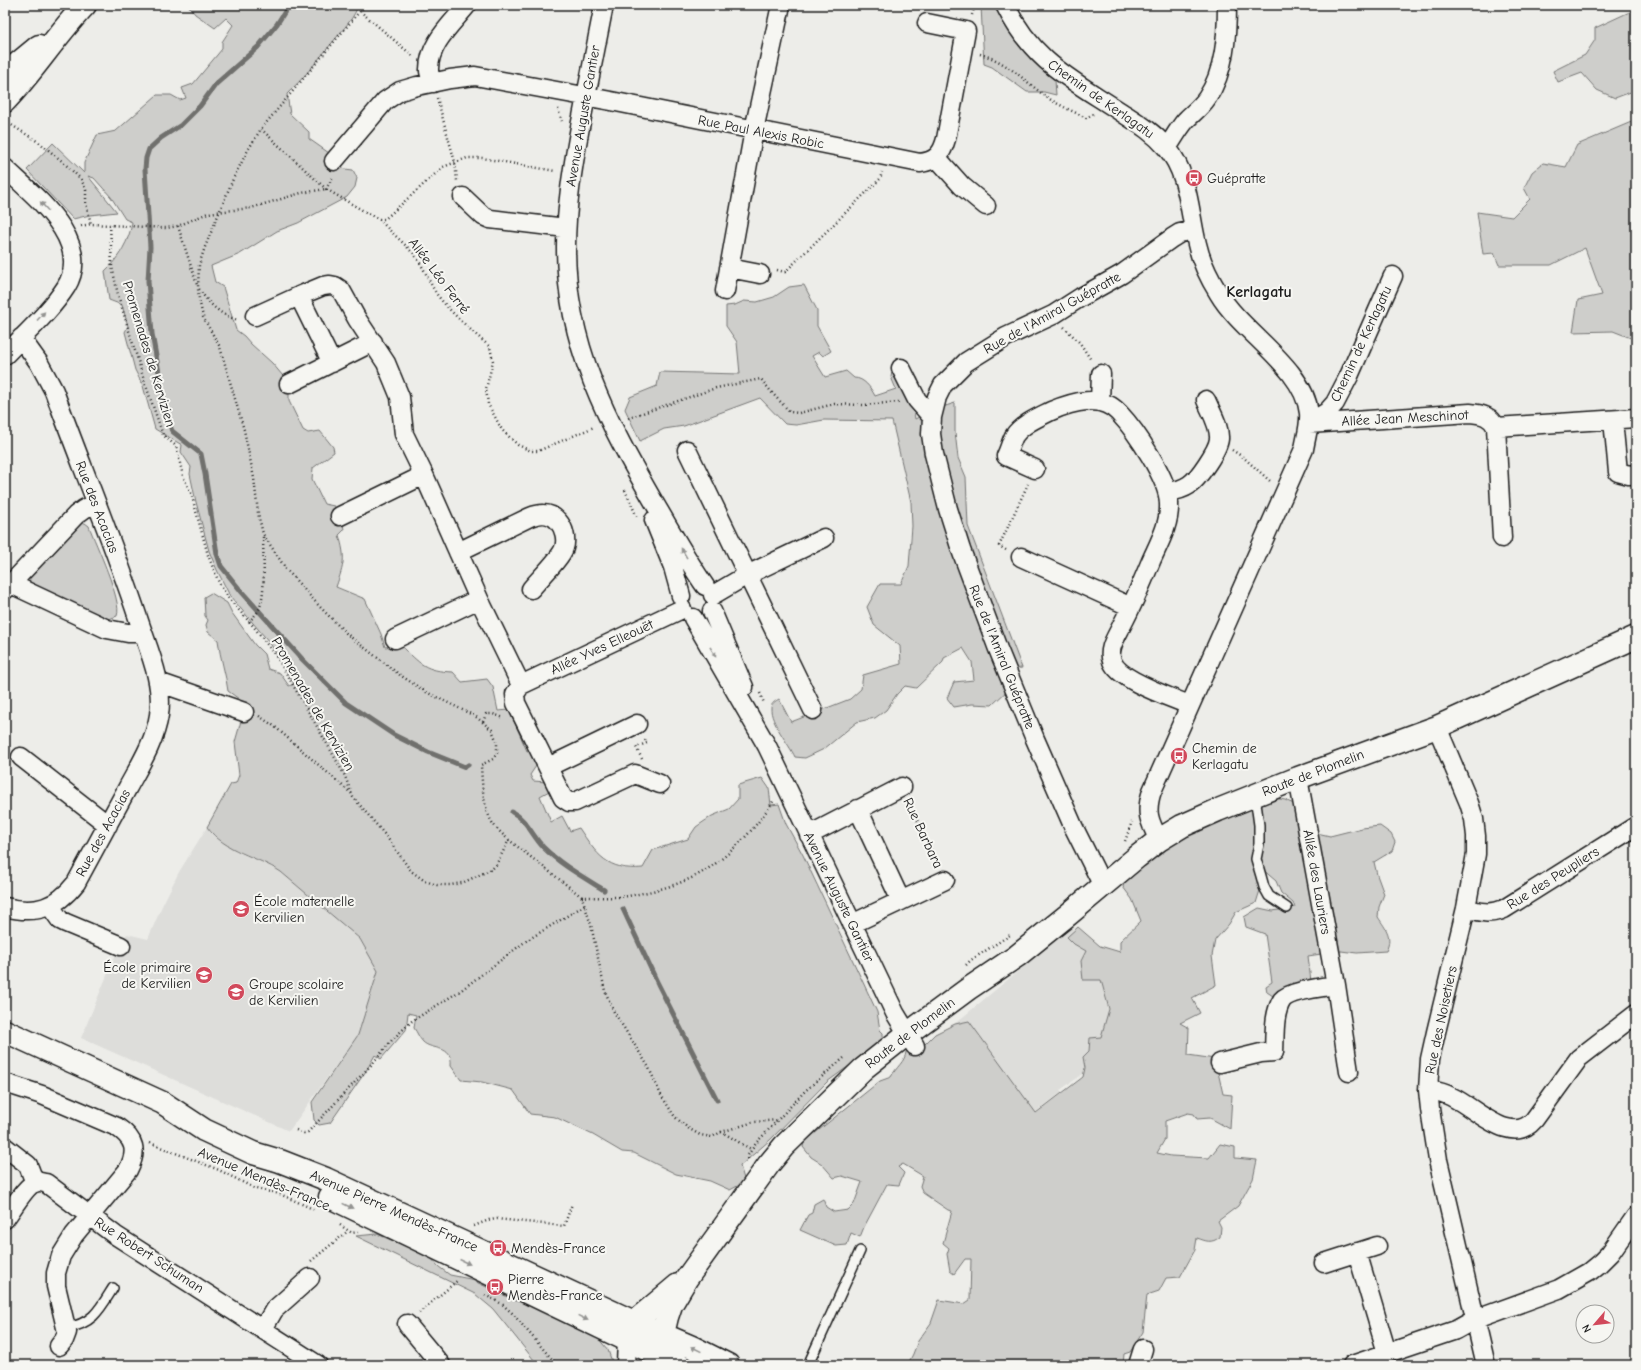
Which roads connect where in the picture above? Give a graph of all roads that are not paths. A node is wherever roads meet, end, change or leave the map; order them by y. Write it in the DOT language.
graph roads {
  1 [pos="85,5"];
  2 [pos="467,5"];
  3 [pos="604,5"];
  4 [pos="781,5"];
  5 [pos="1005,5"];
  6 [pos="1227,5"];
  7 [pos="68,23"];
  8 [pos="927,23"];
  9 [pos="5,74"];
  10 [pos="431,77"];
  11 [pos="585,97"];
  12 [pos="5,101"];
  13 [pos="1185,121"];
  14 [pos="754,130"];
  15 [pos="1153,133"];
  16 [pos="1167,148"];
  17 [pos="937,158"];
  18 [pos="334,161"];
  19 [pos="5,168"];
  20 [pos="463,197"];
  21 [pos="986,206"];
  22 [pos="566,228"];
  23 [pos="1194,230"];
  24 [pos="729,268"];
  25 [pos="760,274"];
  26 [pos="1393,276"];
  27 [pos="725,291"];
  28 [pos="299,296"];
  29 [pos="255,316"];
  30 [pos="21,338"];
  31 [pos="373,342"];
  32 [pos="5,355"];
  33 [pos="332,363"];
  34 [pos="902,368"];
  35 [pos="1101,374"];
  36 [pos="289,384"];
  37 [pos="1206,400"];
  38 [pos="1100,402"];
  39 [pos="932,417"];
  40 [pos="1636,418"];
  41 [pos="1613,420"];
  42 [pos="1309,424"];
  43 [pos="1496,427"];
  44 [pos="687,450"];
  45 [pos="632,464"];
  46 [pos="1035,469"];
  47 [pos="1636,474"];
  48 [pos="424,475"];
  49 [pos="1168,492"];
  50 [pos="96,502"];
  51 [pos="340,516"];
  52 [pos="824,538"];
  53 [pos="1502,538"];
  54 [pos="458,552"];
  55 [pos="1021,557"];
  56 [pos="747,575"];
  57 [pos="8,587"];
  58 [pos="531,589"];
  59 [pos="710,597"];
  60 [pos="479,599"];
  61 [pos="1131,607"];
  62 [pos="686,608"];
  63 [pos="143,633"];
  64 [pos="1636,637"];
  65 [pos="395,639"];
  66 [pos="158,682"];
  67 [pos="521,685"];
  68 [pos="1189,705"];
  69 [pos="813,710"];
  70 [pos="244,712"];
  71 [pos="637,724"];
  72 [pos="1437,727"];
  73 [pos="767,746"];
  74 [pos="21,757"];
  75 [pos="548,767"];
  76 [pos="1298,778"];
  77 [pos="653,781"];
  78 [pos="902,787"];
  79 [pos="1255,795"];
  80 [pos="858,809"];
  81 [pos="108,825"];
  82 [pos="1636,826"];
  83 [pos="809,835"];
  84 [pos="1159,840"];
  85 [pos="945,880"];
  86 [pos="1105,885"];
  87 [pos="901,901"];
  88 [pos="50,906"];
  89 [pos="5,907"];
  90 [pos="1287,908"];
  91 [pos="1466,908"];
  92 [pos="852,924"];
  93 [pos="121,946"];
  94 [pos="1336,985"];
  95 [pos="1636,1014"];
  96 [pos="5,1031"];
  97 [pos="911,1040"];
  98 [pos="5,1044"];
  99 [pos="1220,1063"];
  100 [pos="1349,1072"];
  101 [pos="5,1083"];
  102 [pos="1428,1090"];
  103 [pos="204,1130"];
  104 [pos="5,1147"];
  105 [pos="35,1182"];
  106 [pos="1636,1216"];
  107 [pos="90,1217"];
  108 [pos="5,1219"];
  109 [pos="1377,1246"];
  110 [pos="860,1251"];
  111 [pos="1357,1252"];
  112 [pos="1324,1263"];
  113 [pos="310,1278"];
  114 [pos="687,1278"];
  115 [pos="113,1288"];
  116 [pos="1474,1320"];
  117 [pos="407,1324"];
  118 [pos="66,1328"];
  119 [pos="263,1329"];
  120 [pos="631,1330"];
  121 [pos="59,1346"];
  122 [pos="655,1351"];
  123 [pos="1387,1353"];
  124 [pos="318,1365"];
  125 [pos="441,1365"];
  126 [pos="626,1365"];
  127 [pos="679,1365"];
  128 [pos="728,1365"];
  129 [pos="808,1365"];
  130 [pos="1352,1365"];
  131 [pos="1486,1365"];
  1 -- 7 [label="street"];
  2 -- 10 [label="street"];
  3 -- 11 [label="street, Avenue Auguste Gantier"];
  4 -- 14 [label="street"];
  5 -- 15 [label="street, Chemin de Kerlagatu"];
  6 -- 13 [label="street"];
  7 -- 9 [label="street"];
  7 -- 12 [label="street"];
  8 -- 17 [label="street"];
  10 -- 11 [label="street, Rue Paul Alexis Robic"];
  10 -- 18 [label="street, Rue Paul Alexis Robic"];
  11 -- 14 [label="street, Rue Paul Alexis Robic"];
  11 -- 22 [label="street, Avenue Auguste Gantier"];
  13 -- 15 [label="street"];
  13 -- 16 [label="street"];
  14 -- 17 [label="street, Rue Paul Alexis Robic"];
  14 -- 24 [label="street"];
  15 -- 16 [label="street, Chemin de Kerlagatu"];
  16 -- 23 [label="street, Chemin de Kerlagatu"];
  17 -- 21 [label="street"];
  30 -- 19 [label="street, one-way"];
  20 -- 22 [label="street"];
  22 -- 45 [label="street, Avenue Auguste Gantier"];
  23 -- 39 [label="street, Rue de l'Amiral Guépratte"];
  23 -- 42 [label="street, Chemin de Kerlagatu"];
  24 -- 25 [label="street"];
  24 -- 27 [label="street"];
  26 -- 42 [label="street, Chemin de Kerlagatu"];
  28 -- 29 [label="street"];
  28 -- 31 [label="street"];
  28 -- 33 [label="street"];
  30 -- 32 [label="street"];
  30 -- 50 [label="street, Rue des Acacias"];
  31 -- 33 [label="street"];
  31 -- 48 [label="street"];
  33 -- 36 [label="street"];
  34 -- 39 [label="street"];
  35 -- 38 [label="street"];
  37 -- 49 [label="street"];
  38 -- 46 [label="street"];
  38 -- 49 [label="street"];
  39 -- 86 [label="street, Rue de l'Amiral Guépratte"];
  40 -- 41 [label="street"];
  41 -- 43 [label="street"];
  41 -- 47 [label="street"];
  42 -- 43 [label="street, Allée Jean Meschinot"];
  42 -- 68 [label="street, Chemin de Kerlagatu"];
  43 -- 53 [label="street"];
  44 -- 56 [label="street"];
  59 -- 45 [label="street, Avenue Auguste Gantier, one-way"];
  45 -- 62 [label="street, Avenue Auguste Gantier"];
  48 -- 51 [label="street"];
  48 -- 54 [label="street"];
  49 -- 61 [label="street"];
  50 -- 57 [label="street"];
  50 -- 63 [label="street, Rue des Acacias"];
  52 -- 56 [label="street"];
  54 -- 58 [label="street"];
  54 -- 60 [label="street"];
  55 -- 61 [label="street"];
  56 -- 59 [label="street"];
  56 -- 69 [label="street"];
  57 -- 63 [label="street"];
  59 -- 62 [label="street"];
  59 -- 62 [label="street"];
  59 -- 73 [label="street, Avenue Auguste Gantier"];
  60 -- 65 [label="street"];
  60 -- 67 [label="street"];
  61 -- 68 [label="street"];
  62 -- 67 [label="street, Allée Yves Elleouët"];
  62 -- 73 [label="street, Avenue Auguste Gantier, one-way"];
  63 -- 66 [label="street, Rue des Acacias"];
  64 -- 72 [label="street, Route de Plomelin"];
  66 -- 70 [label="street"];
  66 -- 81 [label="street, Rue des Acacias"];
  67 -- 75 [label="street"];
  68 -- 84 [label="street, Chemin de Kerlagatu"];
  71 -- 75 [label="street"];
  72 -- 76 [label="street, Route de Plomelin"];
  72 -- 91 [label="street, Rue des Noisetiers"];
  73 -- 83 [label="street, Avenue Auguste Gantier"];
  74 -- 81 [label="street"];
  75 -- 77 [label="street"];
  76 -- 79 [label="street, Route de Plomelin"];
  76 -- 94 [label="street, Allée des Lauriers"];
  78 -- 80 [label="street, Rue Barbara"];
  79 -- 84 [label="street, Route de Plomelin"];
  79 -- 90 [label="lane"];
  80 -- 83 [label="street, Rue Barbara"];
  80 -- 87 [label="street"];
  81 -- 88 [label="street, Rue des Acacias"];
  82 -- 91 [label="street, Rue des Peupliers"];
  83 -- 92 [label="street, Avenue Auguste Gantier"];
  84 -- 86 [label="street, Route de Plomelin"];
  85 -- 87 [label="street, Rue Barbara"];
  86 -- 97 [label="street, Route de Plomelin"];
  87 -- 92 [label="street, Rue Barbara"];
  88 -- 89 [label="street"];
  88 -- 93 [label="street"];
  91 -- 102 [label="street, Rue des Noisetiers"];
  92 -- 97 [label="street, Avenue Auguste Gantier"];
  94 -- 99 [label="street"];
  94 -- 100 [label="street, Allée des Lauriers"];
  95 -- 102 [label="street"];
  96 -- 103 [label="street, Avenue Pierre Mendès-France"];
  97 -- 114 [label="street, Route de Plomelin"];
  98 -- 103 [label="street, Avenue Pierre Mendès-France"];
  101 -- 107 [label="street"];
  102 -- 116 [label="street, Rue des Noisetiers"];
  103 -- 120 [label="street, Avenue Pierre Mendès-France"];
  104 -- 105 [label="street"];
  105 -- 107 [label="street, Rue Robert Schuman"];
  105 -- 108 [label="street"];
  106 -- 116 [label="street"];
  107 -- 118 [label="street"];
  107 -- 119 [label="street, Rue Robert Schuman"];
  109 -- 111 [label="street"];
  110 -- 129 [label="lane"];
  111 -- 112 [label="street"];
  111 -- 123 [label="street"];
  113 -- 119 [label="street"];
  114 -- 120 [label="street, Route de Plomelin"];
  114 -- 122 [label="street, Route de Plomelin"];
  115 -- 118 [label="lane"];
  116 -- 123 [label="street"];
  116 -- 131 [label="street, Rue des Noisetiers"];
  117 -- 125 [label="street"];
  118 -- 121 [label="street"];
  119 -- 124 [label="street, Rue Robert Schuman"];
  120 -- 122 [label="street, Avenue Pierre Mendès-France"];
  120 -- 126 [label="street"];
  122 -- 127 [label="street, Avenue Pierre Mendès-France"];
  128 -- 122 [label="street, Avenue Pierre Mendès-France, one-way"];
  123 -- 130 [label="street"];
}
